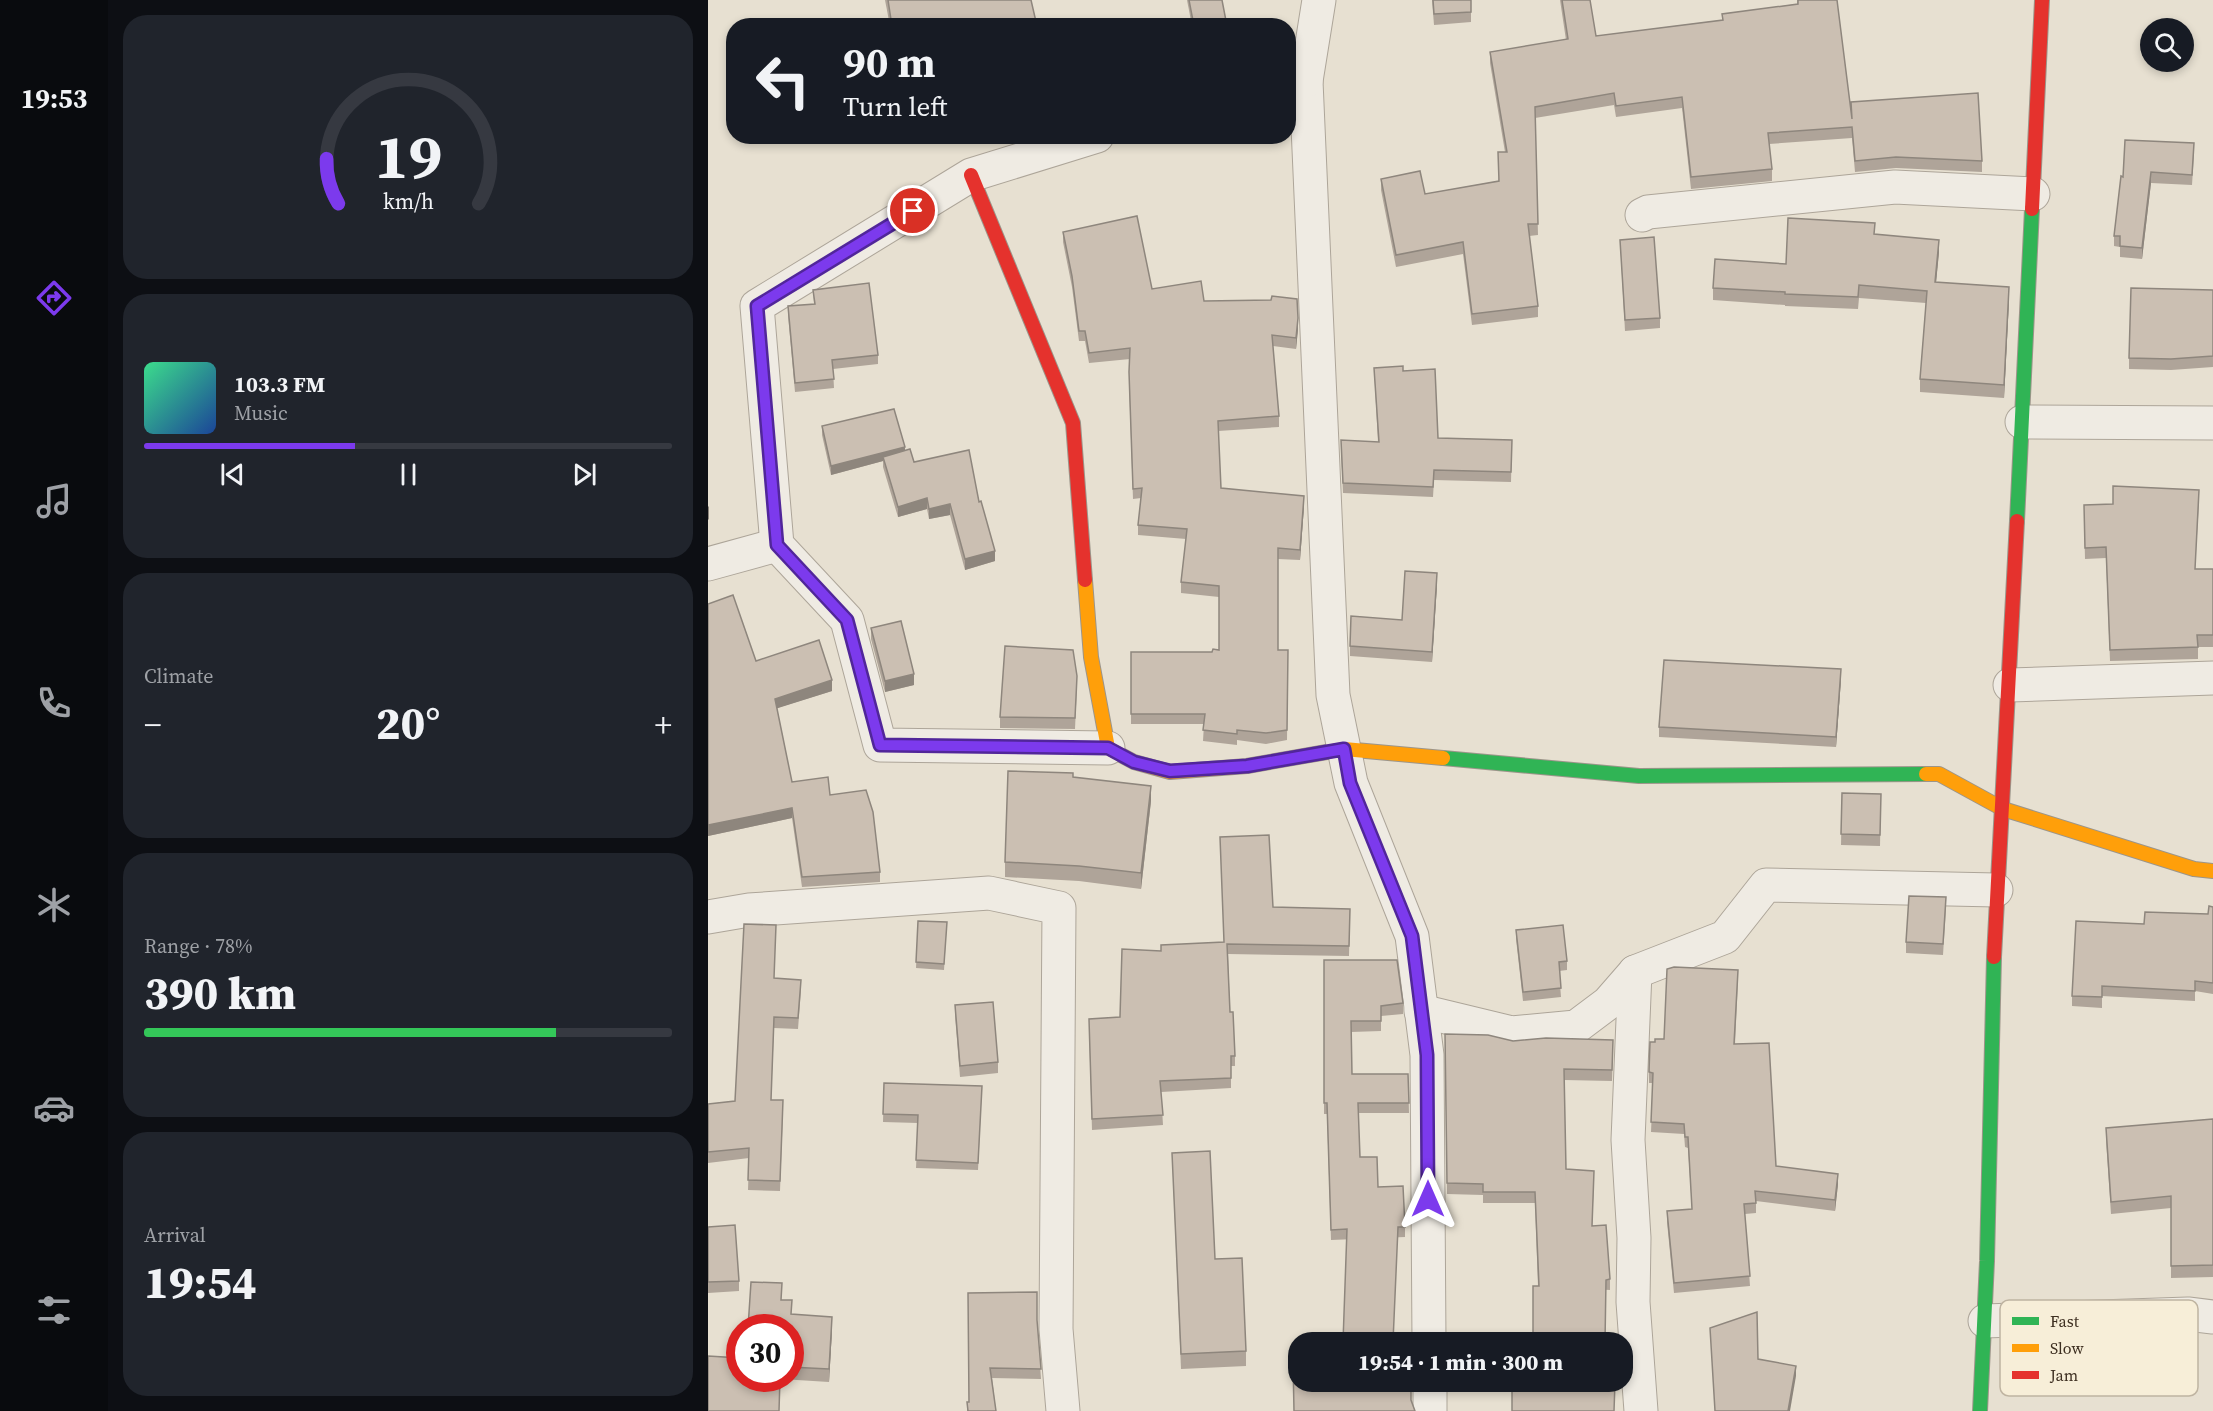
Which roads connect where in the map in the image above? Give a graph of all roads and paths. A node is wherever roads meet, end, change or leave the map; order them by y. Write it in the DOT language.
graph roads {
  1 [pos="1319,0"];
  2 [pos="2042,0"];
  3 [pos="1297,83"];
  4 [pos="1071,144"];
  5 [pos="971,175"];
  6 [pos="2033,194"];
  7 [pos="1642,215"];
  8 [pos="2022,422"];
  9 [pos="2213,423"];
  10 [pos="777,545"];
  11 [pos="708,564"];
  12 [pos="2213,678"];
  13 [pos="2010,685"];
  14 [pos="1108,748"];
  15 [pos="1344,749"];
  16 [pos="2003,809"];
  17 [pos="2213,871"];
  18 [pos="1996,890"];
  19 [pos="708,917"];
  20 [pos="1635,972"];
  21 [pos="1421,1011"];
  22 [pos="2198,1315"];
  23 [pos="2213,1317"];
  24 [pos="1986,1321"];
  25 [pos="2000,1321"];
  26 [pos="1429,1332"];
  27 [pos="1430,1392"];
  28 [pos="1063,1411"];
  29 [pos="1430,1411"];
  30 [pos="1641,1411"];
  31 [pos="1980,1411"];
  1 -- 3 [label="street"];
  2 -- 6 [label="street"];
  3 -- 15 [label="street"];
  4 -- 5 [label="street"];
  5 -- 10 [label="street"];
  5 -- 14 [label="street"];
  6 -- 7 [label="street"];
  6 -- 8 [label="street"];
  8 -- 9 [label="street"];
  8 -- 13 [label="street"];
  10 -- 11 [label="street"];
  10 -- 14 [label="street"];
  12 -- 13 [label="street"];
  13 -- 16 [label="street"];
  14 -- 15 [label="street"];
  15 -- 16 [label="street"];
  15 -- 21 [label="street"];
  16 -- 17 [label="street"];
  16 -- 18 [label="street"];
  18 -- 20 [label="street"];
  18 -- 24 [label="street"];
  19 -- 28 [label="street"];
  20 -- 21 [label="street"];
  20 -- 30 [label="street"];
  21 -- 26 [label="street"];
  22 -- 23 [label="street"];
  24 -- 25 [label="street"];
  24 -- 31 [label="street"];
  27 -- 29 [label="street"];
}
